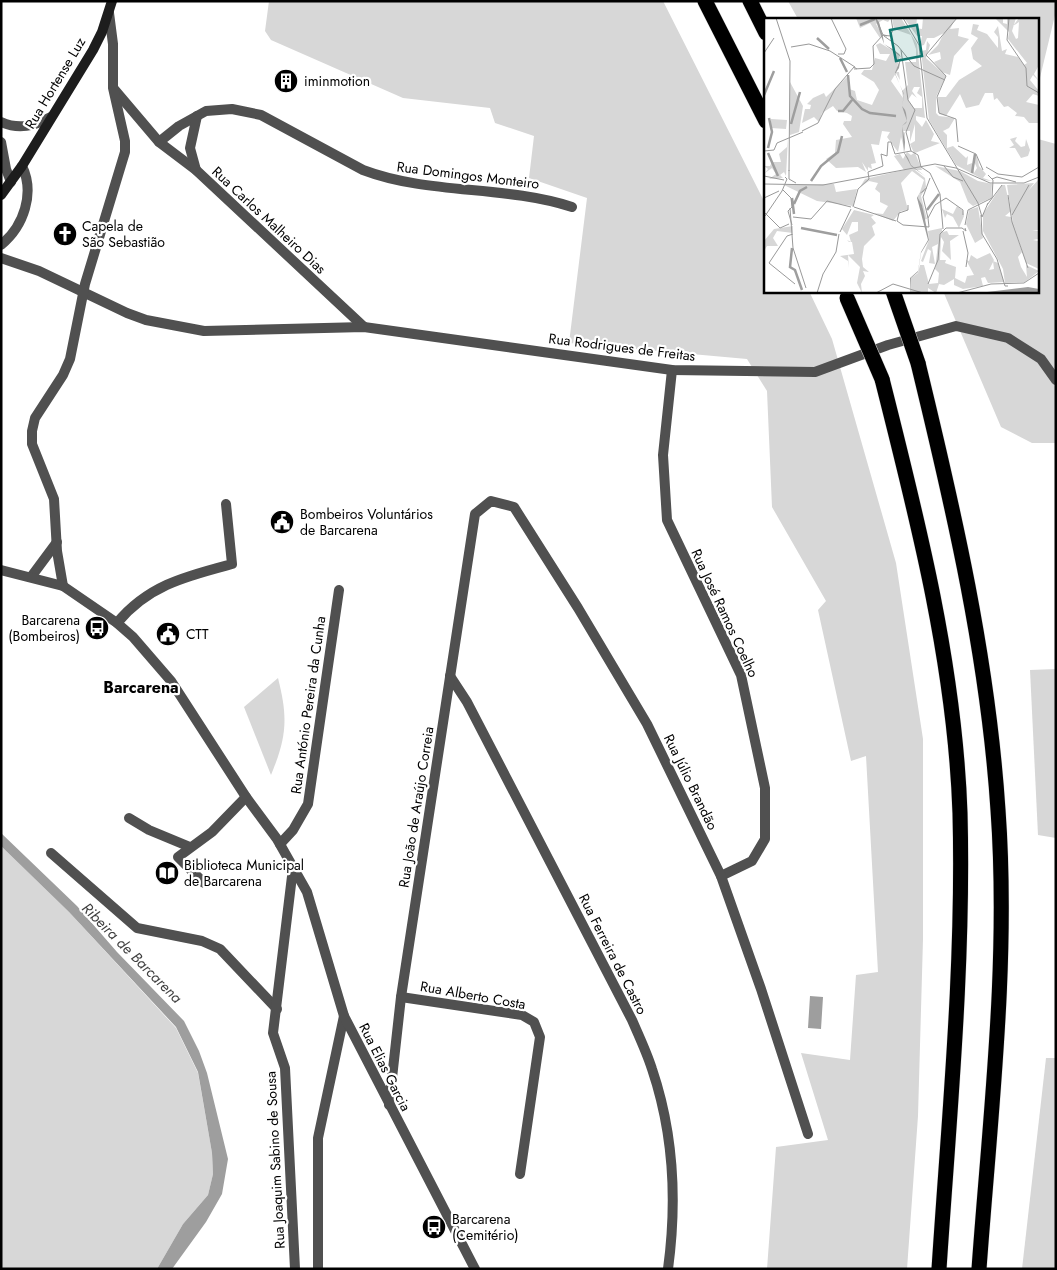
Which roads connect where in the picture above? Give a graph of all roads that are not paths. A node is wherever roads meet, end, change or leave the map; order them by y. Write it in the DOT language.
graph roads {
  1 [pos="112,1"];
  2 [pos="705,1"];
  3 [pos="750,1"];
  4 [pos="109,13"];
  5 [pos="764,29"];
  6 [pos="113,88"];
  7 [pos="197,116"];
  8 [pos="51,117"];
  9 [pos="764,117"];
  10 [pos="1,122"];
  11 [pos="1,142"];
  12 [pos="159,142"];
  13 [pos="22,166"];
  14 [pos="196,170"];
  15 [pos="11,182"];
  16 [pos="1,195"];
  17 [pos="572,207"];
  18 [pos="1,245"];
  19 [pos="1,258"];
  20 [pos="83,290"];
  21 [pos="893,292"];
  22 [pos="846,294"];
  23 [pos="364,327"];
  24 [pos="672,370"];
  25 [pos="1056,380"];
  26 [pos="226,504"];
  27 [pos="475,514"];
  28 [pos="57,542"];
  29 [pos="1,570"];
  30 [pos="27,576"];
  31 [pos="63,586"];
  32 [pos="339,590"];
  33 [pos="117,622"];
  34 [pos="450,676"];
  35 [pos="246,797"];
  36 [pos="129,818"];
  37 [pos="280,844"];
  38 [pos="190,847"];
  39 [pos="50,853"];
  40 [pos="293,868"];
  41 [pos="722,876"];
  42 [pos="204,883"];
  43 [pos="401,996"];
  44 [pos="277,1009"];
  45 [pos="344,1016"];
  46 [pos="389,1106"];
  47 [pos="808,1134"];
  48 [pos="520,1174"];
  49 [pos="295,1269"];
  50 [pos="318,1269"];
  51 [pos="475,1269"];
  52 [pos="668,1269"];
  53 [pos="939,1269"];
  54 [pos="979,1269"];
  1 -- 4 [label="main road, Rua Hortense Luz"];
  2 -- 9 [label="highway"];
  3 -- 5 [label="highway"];
  4 -- 6 [label="street"];
  4 -- 8 [label="main road, Rua Hortense Luz"];
  6 -- 12 [label="street"];
  6 -- 20 [label="street"];
  7 -- 12 [label="street, Rua Domingos Monteiro"];
  7 -- 14 [label="street, Rua Carlos Malheiro Dias"];
  7 -- 17 [label="street, Rua Domingos Monteiro"];
  8 -- 10 [label="street"];
  8 -- 13 [label="main road, Rua Hortense Luz"];
  11 -- 15 [label="street"];
  12 -- 14 [label="street"];
  13 -- 15 [label="main road, Rua Hortense Luz"];
  13 -- 18 [label="street"];
  14 -- 23 [label="street, Rua Carlos Malheiro Dias"];
  15 -- 16 [label="main road, Rua Hortense Luz"];
  19 -- 20 [label="street, Rua Rodrigues de Freitas"];
  20 -- 23 [label="street, Rua Rodrigues de Freitas"];
  20 -- 28 [label="street"];
  21 -- 54 [label="highway, bridge"];
  22 -- 53 [label="highway, bridge"];
  23 -- 24 [label="street, Rua Rodrigues de Freitas"];
  24 -- 25 [label="street, Rua Rodrigues de Freitas"];
  24 -- 41 [label="street, Rua José Ramos Coelho"];
  26 -- 33 [label="street"];
  27 -- 34 [label="street, Rua João de Araújo Correia"];
  27 -- 41 [label="street, Rua Júlio Brandão"];
  28 -- 30 [label="street"];
  28 -- 31 [label="street"];
  29 -- 30 [label="street"];
  30 -- 31 [label="street"];
  31 -- 33 [label="street"];
  32 -- 37 [label="street, Rua António Pereira da Cunha"];
  33 -- 35 [label="street"];
  34 -- 43 [label="street, Rua João de Araújo Correia"];
  34 -- 52 [label="street, Rua Ferreira de Castro"];
  35 -- 37 [label="street"];
  35 -- 38 [label="street"];
  36 -- 38 [label="street"];
  37 -- 40 [label="street"];
  38 -- 42 [label="street"];
  39 -- 44 [label="street"];
  40 -- 44 [label="street, Rua Joaquim Sabino de Sousa"];
  40 -- 45 [label="street, Rua Elias Garcia"];
  41 -- 47 [label="street, Rua Júlio Brandão"];
  43 -- 46 [label="street, Rua João de Araújo Correia"];
  43 -- 48 [label="street, Rua Alberto Costa"];
  44 -- 49 [label="street, Rua Joaquim Sabino de Sousa"];
  45 -- 46 [label="street, Rua Elias Garcia"];
  45 -- 50 [label="street"];
  46 -- 51 [label="street, Rua Elias Garcia"];
}
